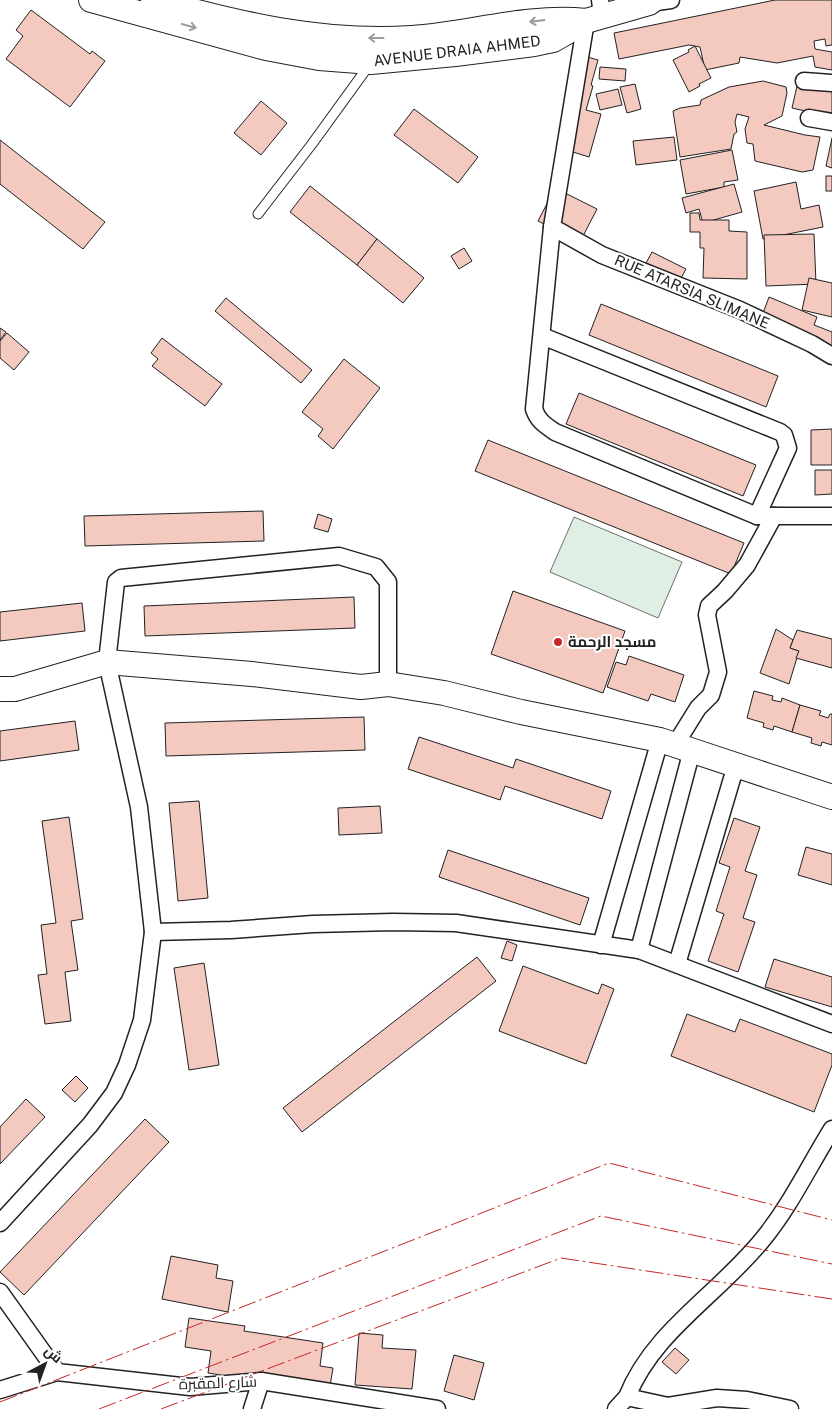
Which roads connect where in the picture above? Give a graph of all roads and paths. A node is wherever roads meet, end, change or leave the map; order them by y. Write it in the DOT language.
graph roads {
  1 [pos="91,0"];
  2 [pos="658,1"];
  3 [pos="156,6"];
  4 [pos="596,12"];
  5 [pos="371,62"];
  6 [pos="804,81"];
  7 [pos="832,83"];
  8 [pos="809,118"];
  9 [pos="832,122"];
  10 [pos="258,214"];
  11 [pos="552,227"];
  12 [pos="542,336"];
  13 [pos="832,356"];
  14 [pos="757,516"];
  15 [pos="774,516"];
  16 [pos="828,520"];
  17 [pos="107,662"];
  18 [pos="388,684"];
  19 [pos="0,689"];
  20 [pos="676,745"];
  21 [pos="736,765"];
  22 [pos="832,797"];
  23 [pos="153,932"];
  24 [pos="601,945"];
  25 [pos="638,950"];
  26 [pos="676,964"];
  27 [pos="832,1024"];
  28 [pos="832,1129"];
  29 [pos="0,1223"];
  30 [pos="0,1292"];
  31 [pos="57,1372"];
  32 [pos="261,1381"];
  33 [pos="0,1390"];
  34 [pos="621,1403"];
  35 [pos="252,1409"];
  36 [pos="436,1409"];
  37 [pos="790,1409"];
  1 -- 3 [label="street, AVENUE DRAIA AHMED"];
  2 -- 4 [label="street"];
  4 -- 3 [label="street, AVENUE DRAIA AHMED, one-way"];
  3 -- 5 [label="street, AVENUE DRAIA AHMED, one-way"];
  4 -- 5 [label="street, AVENUE DRAIA AHMED"];
  4 -- 11 [label="street"];
  5 -- 10 [label="lane"];
  6 -- 7 [label="street"];
  8 -- 9 [label="street"];
  11 -- 12 [label="street"];
  11 -- 13 [label="street, RUE ATARSIA SLIMANE"];
  12 -- 14 [label="street"];
  12 -- 14 [label="street"];
  14 -- 15 [label="street"];
  15 -- 16 [label="street"];
  15 -- 20 [label="street"];
  17 -- 18 [label="street"];
  17 -- 18 [label="street"];
  17 -- 19 [label="street"];
  17 -- 23 [label="street"];
  18 -- 20 [label="street"];
  20 -- 21 [label="street"];
  20 -- 24 [label="street"];
  20 -- 25 [label="street"];
  21 -- 22 [label="street"];
  21 -- 26 [label="street"];
  23 -- 24 [label="street"];
  23 -- 29 [label="street"];
  24 -- 25 [label="street"];
  25 -- 26 [label="street"];
  26 -- 27 [label="street"];
  28 -- 34 [label="street"];
  30 -- 31 [label="street"];
  31 -- 32 [label="street, شارع المقبرة"];
  31 -- 33 [label="street, شارع المقبرة"];
  32 -- 35 [label="street"];
  32 -- 36 [label="street, شارع المقبرة"];
  34 -- 37 [label="street"];
}
